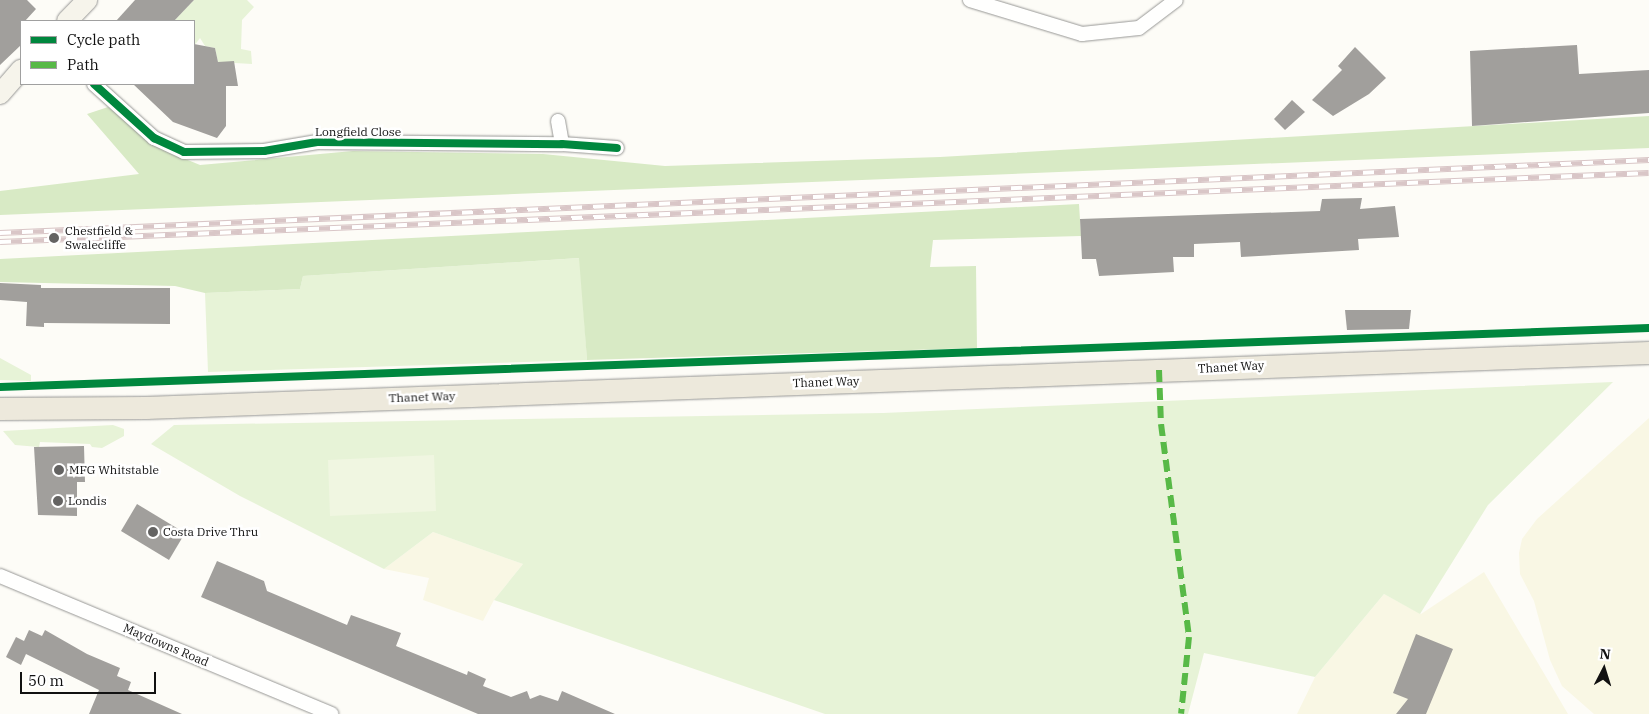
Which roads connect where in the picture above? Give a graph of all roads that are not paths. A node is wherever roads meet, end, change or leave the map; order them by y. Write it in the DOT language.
graph roads {
  1 [pos="970,0"];
  2 [pos="1176,0"];
  3 [pos="20,71"];
  4 [pos="95,85"];
  5 [pos="1,89"];
  6 [pos="558,121"];
  7 [pos="562,144"];
  8 [pos="617,148"];
  9 [pos="1649,353"];
  10 [pos="1,410"];
  11 [pos="0,576"];
  12 [pos="331,714"];
  1 -- 2 [label="street"];
  3 -- 5 [label="main road"];
  4 -- 7 [label="street, Longfield Close"];
  6 -- 7 [label="street"];
  7 -- 8 [label="street, Longfield Close"];
  9 -- 10 [label="main road, Thanet Way"];
  11 -- 12 [label="street, Maydowns Road"];
}
